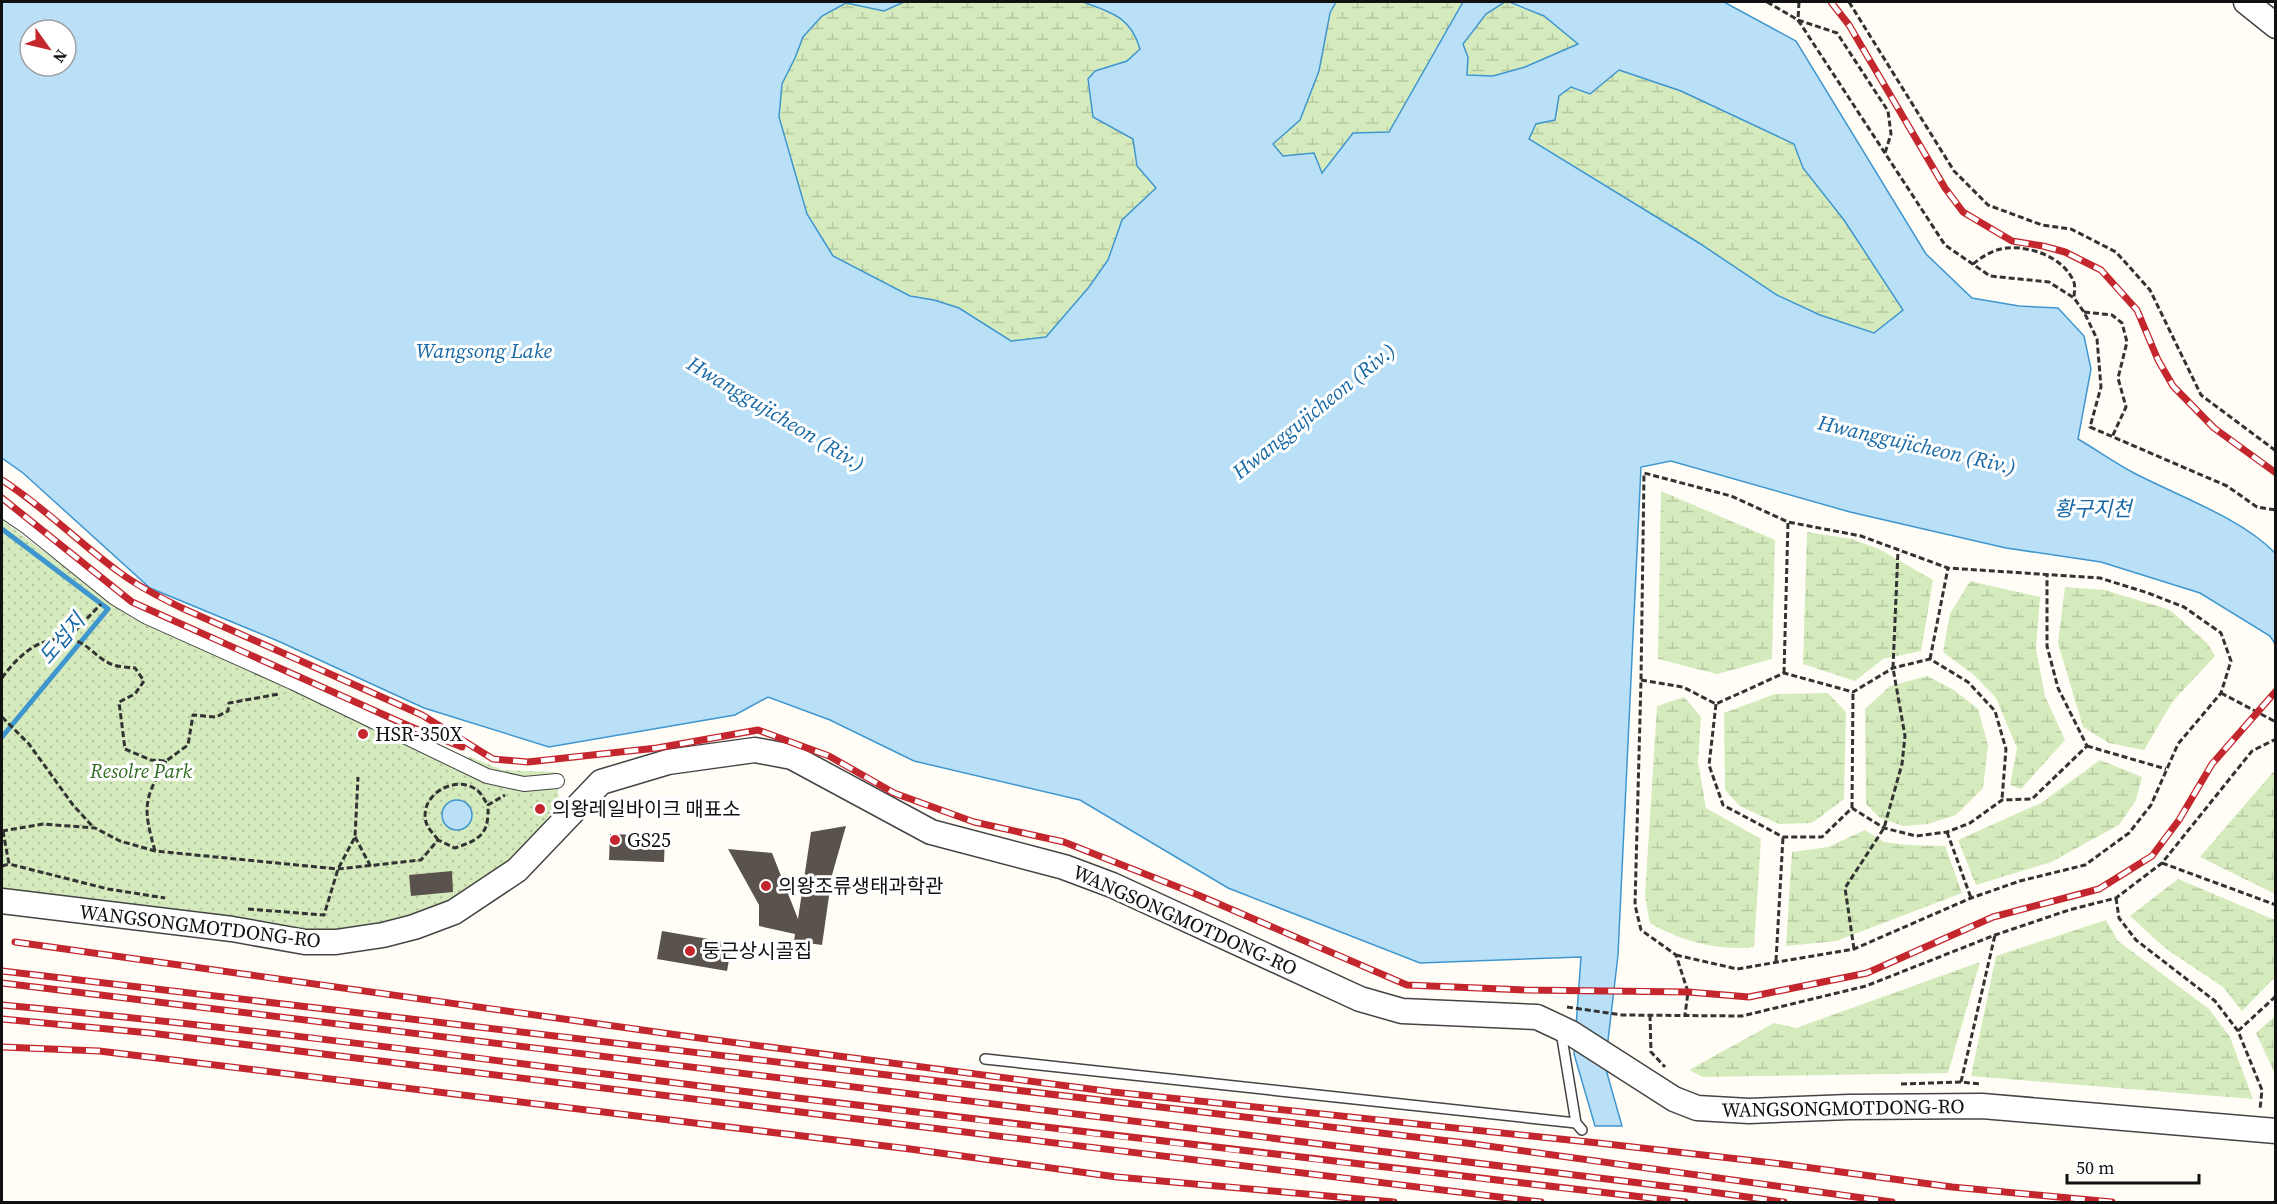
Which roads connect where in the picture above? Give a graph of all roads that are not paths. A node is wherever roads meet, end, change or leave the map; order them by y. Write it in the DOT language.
graph roads {
  1 [pos="2246,2"];
  2 [pos="2276,26"];
  3 [pos="2,510"];
  4 [pos="557,781"];
  5 [pos="2,901"];
  6 [pos="1566,1022"];
  7 [pos="985,1059"];
  8 [pos="2276,1131"];
  1 -- 2 [label="street"];
  3 -- 4 [label="street"];
  5 -- 6 [label="street, WANGSONGMOTDONG-RO"];
  6 -- 7 [label="lane"];
  6 -- 8 [label="street, WANGSONGMOTDONG-RO"];
}
